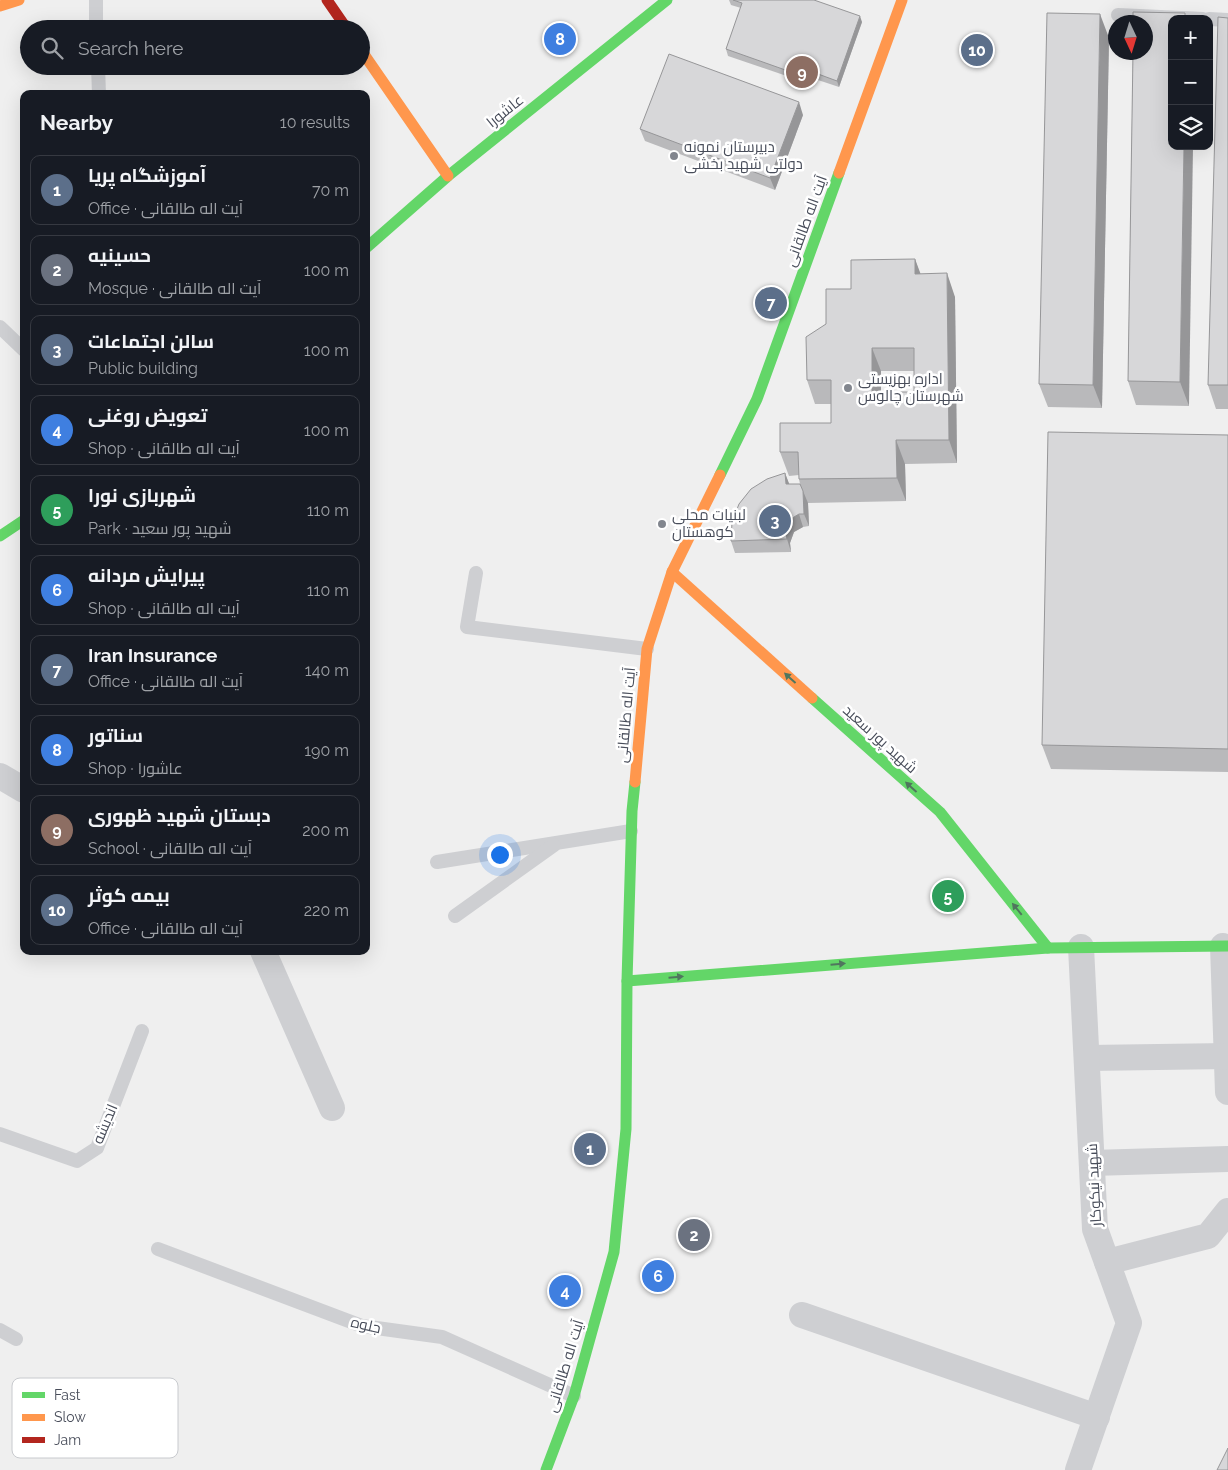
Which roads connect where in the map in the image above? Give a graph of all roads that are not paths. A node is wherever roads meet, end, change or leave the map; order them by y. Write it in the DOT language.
graph roads {
  1 [pos="19,0"];
  2 [pos="96,0"];
  3 [pos="327,0"];
  4 [pos="667,0"];
  5 [pos="902,0"];
  6 [pos="653,5"];
  7 [pos="0,6"];
  8 [pos="1153,17"];
  9 [pos="1168,17"];
  10 [pos="1213,19"];
  11 [pos="96,20"];
  12 [pos="340,20"];
  13 [pos="1228,20"];
  14 [pos="370,63"];
  15 [pos="98,75"];
  16 [pos="98,90"];
  17 [pos="448,176"];
  18 [pos="370,244"];
  19 [pos="0,327"];
  20 [pos="20,346"];
  21 [pos="20,523"];
  22 [pos="0,536"];
  23 [pos="672,572"];
  24 [pos="476,573"];
  25 [pos="647,649"];
  26 [pos="0,776"];
  27 [pos="20,788"];
  28 [pos="631,831"];
  29 [pos="556,843"];
  30 [pos="437,862"];
  31 [pos="455,916"];
  32 [pos="1226,946"];
  33 [pos="1081,947"];
  34 [pos="1048,948"];
  35 [pos="265,955"];
  36 [pos="627,981"];
  37 [pos="142,1032"];
  38 [pos="1227,1056"];
  39 [pos="1088,1058"];
  40 [pos="1228,1092"];
  41 [pos="332,1108"];
  42 [pos="0,1134"];
  43 [pos="1228,1159"];
  44 [pos="1092,1163"];
  45 [pos="1228,1211"];
  46 [pos="158,1249"];
  47 [pos="1107,1262"];
  48 [pos="802,1315"];
  49 [pos="0,1330"];
  50 [pos="16,1339"];
  51 [pos="574,1396"];
  52 [pos="1097,1417"];
  53 [pos="546,1470"];
  54 [pos="1078,1470"];
  1 -- 7 [label="street"];
  2 -- 11 [label="lane"];
  3 -- 12 [label="street"];
  4 -- 6 [label="street, عاشورا"];
  5 -- 23 [label="street, آیت اله طالقانی"];
  6 -- 17 [label="street, عاشورا"];
  8 -- 9 [label="lane"];
  10 -- 13 [label="lane"];
  14 -- 17 [label="street"];
  15 -- 16 [label="lane"];
  17 -- 18 [label="street, عاشورا"];
  19 -- 20 [label="lane"];
  21 -- 22 [label="street"];
  23 -- 25 [label="street, آیت اله طالقانی"];
  34 -- 23 [label="street, شهید پور سعید, one-way"];
  24 -- 25 [label="lane"];
  25 -- 28 [label="street, آیت اله طالقانی"];
  26 -- 27 [label="street"];
  28 -- 29 [label="lane"];
  28 -- 36 [label="street, آیت اله طالقانی"];
  29 -- 30 [label="lane"];
  29 -- 31 [label="lane"];
  32 -- 33 [label="street"];
  32 -- 38 [label="street"];
  33 -- 34 [label="street"];
  33 -- 39 [label="street, شهید نیکوکار"];
  36 -- 34 [label="street, one-way"];
  35 -- 41 [label="street"];
  36 -- 51 [label="street, آیت اله طالقانی"];
  37 -- 42 [label="lane, اندیشه"];
  38 -- 39 [label="street"];
  38 -- 40 [label="street"];
  39 -- 44 [label="street, شهید نیکوکار"];
  43 -- 44 [label="street"];
  44 -- 47 [label="street, شهید نیکوکار"];
  45 -- 47 [label="street"];
  46 -- 51 [label="lane, جلوه"];
  47 -- 52 [label="street, شهید نیکوکار"];
  48 -- 52 [label="street"];
  49 -- 50 [label="lane"];
  51 -- 53 [label="street, آیت اله طالقانی"];
  52 -- 54 [label="street, شهید نیکوکار"];
}
